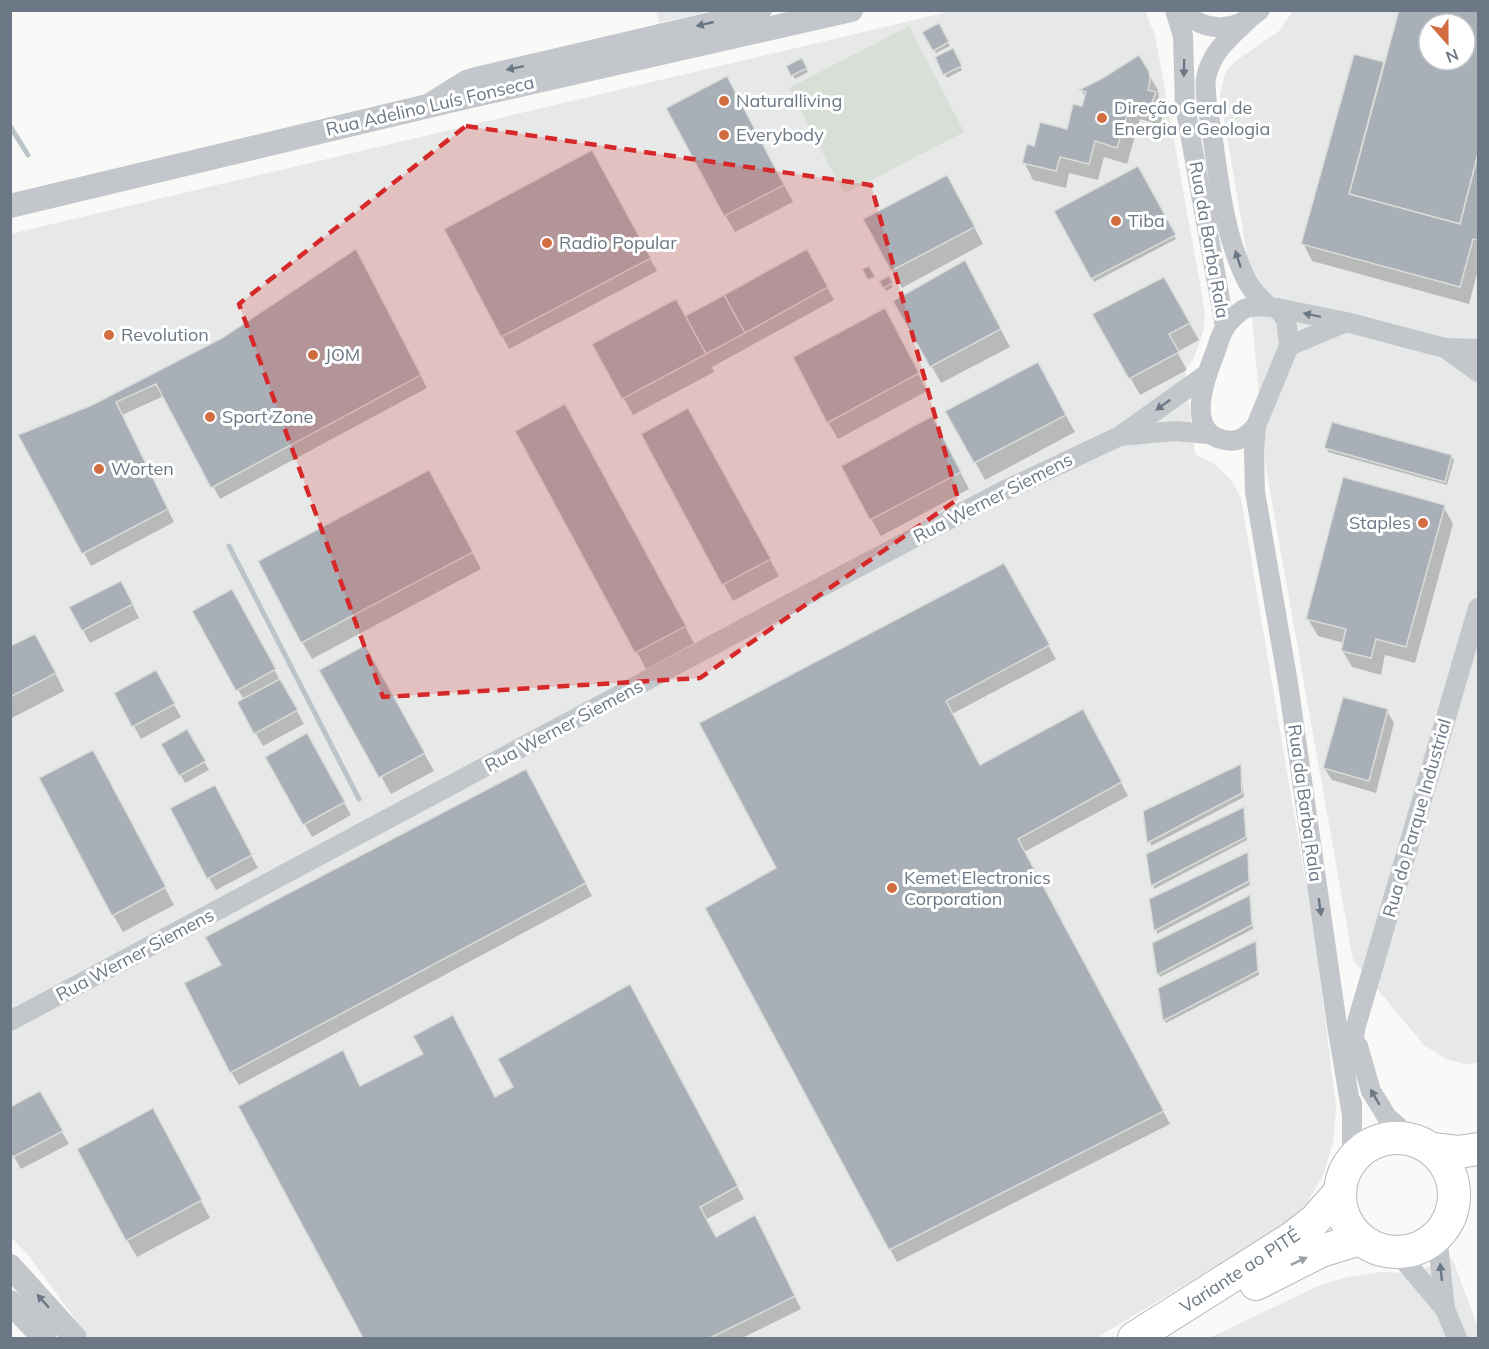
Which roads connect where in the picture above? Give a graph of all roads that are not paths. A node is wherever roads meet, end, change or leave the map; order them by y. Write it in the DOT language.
graph roads {
  1 [pos="762,10"];
  2 [pos="851,10"];
  3 [pos="1175,10"];
  4 [pos="1180,10"];
  5 [pos="1254,15"];
  6 [pos="411,110"];
  7 [pos="10,206"];
  8 [pos="1273,308"];
  9 [pos="1346,322"];
  10 [pos="1225,327"];
  11 [pos="1289,346"];
  12 [pos="1445,348"];
  13 [pos="1479,349"];
  14 [pos="1479,372"];
  15 [pos="1207,374"];
  16 [pos="1256,426"];
  17 [pos="1208,434"];
  18 [pos="1120,436"];
  19 [pos="1233,442"];
  20 [pos="1255,492"];
  21 [pos="1479,608"];
  22 [pos="10,1021"];
  23 [pos="1355,1029"];
  24 [pos="1352,1115"];
  25 [pos="1422,1144"];
  26 [pos="1479,1149"];
  27 [pos="1352,1160"];
  28 [pos="1479,1184"];
  29 [pos="1338,1194"];
  30 [pos="1444,1222"];
  31 [pos="1360,1239"];
  32 [pos="1397,1252"];
  33 [pos="10,1266"];
  34 [pos="10,1302"];
  35 [pos="1445,1309"];
  36 [pos="44,1338"];
  37 [pos="75,1338"];
  38 [pos="1134,1338"];
  39 [pos="1155,1338"];
  40 [pos="1457,1338"];
  1 -- 6 [label="street, one-way"];
  2 -- 6 [label="street, Rua Adelino Luís Fonseca"];
  3 -- 10 [label="street, Rua da Barba Rala, one-way"];
  4 -- 5 [label="street"];
  8 -- 5 [label="street, Rua da Barba Rala, one-way"];
  6 -- 7 [label="street, Rua Adelino Luís Fonseca"];
  9 -- 8 [label="street, one-way"];
  8 -- 10 [label="street"];
  8 -- 11 [label="street, Rua da Barba Rala"];
  9 -- 11 [label="street"];
  9 -- 12 [label="street"];
  10 -- 15 [label="street"];
  11 -- 16 [label="street"];
  12 -- 13 [label="street"];
  12 -- 14 [label="street"];
  15 -- 17 [label="street"];
  15 -- 18 [label="street, Rua Werner Siemens, one-way"];
  16 -- 19 [label="street"];
  16 -- 20 [label="street, Rua da Barba Rala"];
  17 -- 18 [label="street, Rua Werner Siemens"];
  17 -- 19 [label="street, Rua Werner Siemens"];
  18 -- 22 [label="street, Rua Werner Siemens"];
  19 -- 20 [label="street, Rua da Barba Rala"];
  20 -- 24 [label="street, Rua da Barba Rala, one-way"];
  21 -- 23 [label="street, Rua do Parque Industrial"];
  23 -- 24 [label="street, Rua da Barba Rala"];
  25 -- 23 [label="street, one-way"];
  24 -- 27 [label="street, Rua da Barba Rala"];
  25 -- 26 [label="main road"];
  25 -- 27 [label="main road"];
  25 -- 30 [label="main road"];
  27 -- 29 [label="main road"];
  28 -- 30 [label="main road"];
  29 -- 31 [label="main road"];
  29 -- 38 [label="main road, Variante ao PITÉ"];
  30 -- 32 [label="main road"];
  35 -- 30 [label="street, one-way"];
  31 -- 32 [label="main road"];
  39 -- 31 [label="main road, Variante ao PITÉ, one-way"];
  32 -- 35 [label="street"];
  37 -- 33 [label="street, one-way"];
  34 -- 36 [label="street"];
  35 -- 40 [label="street"];
}
